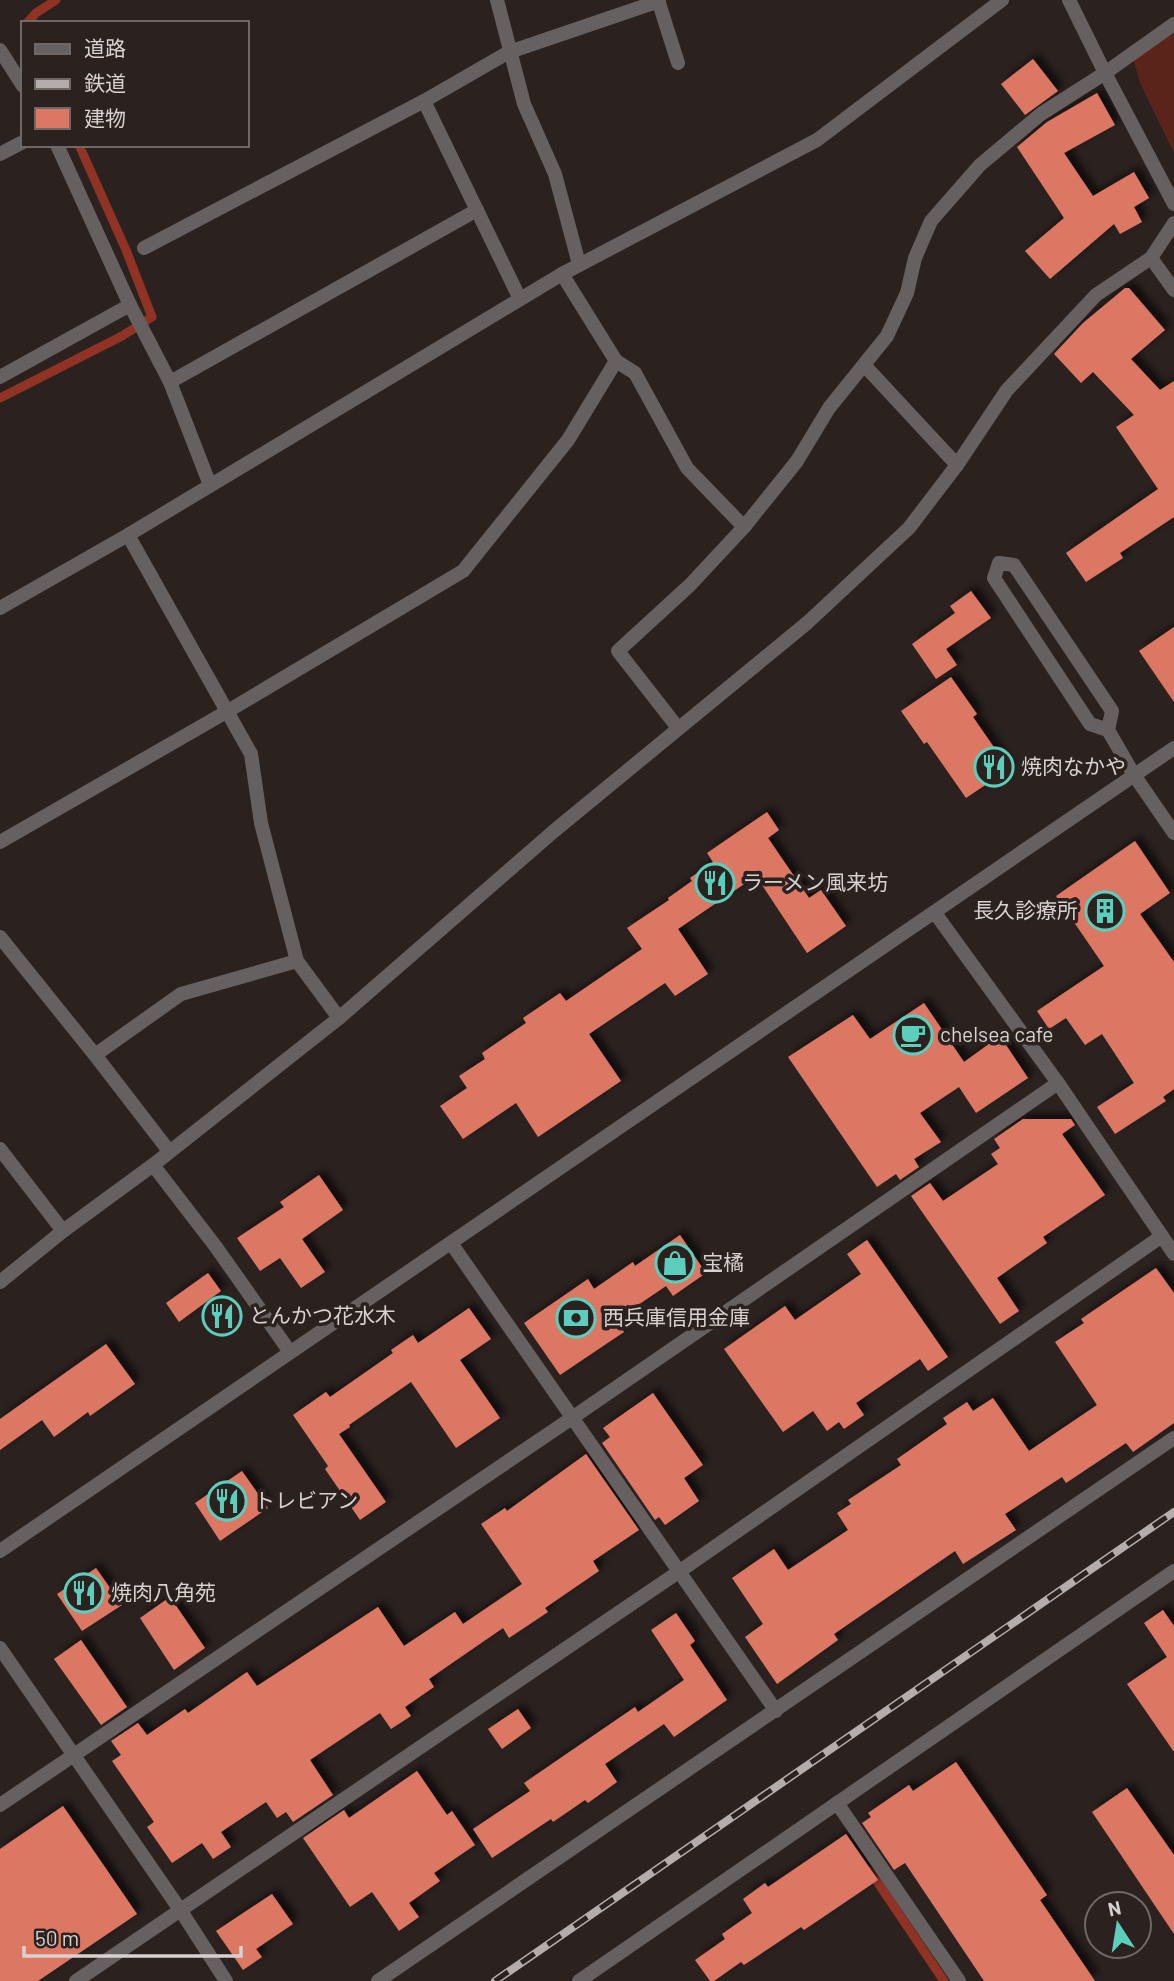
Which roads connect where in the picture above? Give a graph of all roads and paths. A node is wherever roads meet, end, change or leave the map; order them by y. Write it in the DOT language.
graph roads {
  1 [pos="496,0"];
  2 [pos="658,0"];
  3 [pos="1002,0"];
  4 [pos="1069,0"];
  5 [pos="1174,24"];
  6 [pos="0,50"];
  7 [pos="509,51"];
  8 [pos="678,64"];
  9 [pos="1105,73"];
  10 [pos="21,83"];
  11 [pos="424,101"];
  12 [pos="21,143"];
  13 [pos="58,147"];
  14 [pos="0,154"];
  15 [pos="1174,204"];
  16 [pos="477,210"];
  17 [pos="1174,223"];
  18 [pos="144,248"];
  19 [pos="1152,258"];
  20 [pos="579,264"];
  21 [pos="562,274"];
  22 [pos="1174,290"];
  23 [pos="520,299"];
  24 [pos="130,305"];
  25 [pos="617,361"];
  26 [pos="865,366"];
  27 [pos="0,377"];
  28 [pos="170,382"];
  29 [pos="957,465"];
  30 [pos="210,485"];
  31 [pos="744,527"];
  32 [pos="128,535"];
  33 [pos="0,608"];
  34 [pos="228,712"];
  35 [pos="678,728"];
  36 [pos="1108,730"];
  37 [pos="1174,748"];
  38 [pos="1134,775"];
  39 [pos="1174,833"];
  40 [pos="0,842"];
  41 [pos="935,913"];
  42 [pos="0,937"];
  43 [pos="296,961"];
  44 [pos="339,1018"];
  45 [pos="95,1055"];
  46 [pos="1058,1083"];
  47 [pos="0,1149"];
  48 [pos="169,1151"];
  49 [pos="152,1165"];
  50 [pos="63,1231"];
  51 [pos="1162,1236"];
  52 [pos="451,1242"];
  53 [pos="1174,1254"];
  54 [pos="0,1282"];
  55 [pos="290,1352"];
  56 [pos="572,1418"];
  57 [pos="1174,1438"];
  58 [pos="0,1551"];
  59 [pos="680,1571"];
  60 [pos="1174,1571"];
  61 [pos="0,1648"];
  62 [pos="776,1711"];
  63 [pos="73,1757"];
  64 [pos="837,1803"];
  65 [pos="0,1805"];
  66 [pos="181,1911"];
  67 [pos="76,1981"];
  68 [pos="226,1981"];
  69 [pos="378,1981"];
  70 [pos="579,1981"];
  71 [pos="959,1981"];
  1 -- 7 [label="street"];
  2 -- 7 [label="street"];
  2 -- 8 [label="street"];
  3 -- 20 [label="street"];
  4 -- 9 [label="street"];
  5 -- 9 [label="street"];
  6 -- 10 [label="street"];
  7 -- 11 [label="street"];
  7 -- 20 [label="street"];
  9 -- 15 [label="street"];
  9 -- 26 [label="street"];
  11 -- 16 [label="street"];
  11 -- 18 [label="street"];
  12 -- 14 [label="street"];
  13 -- 24 [label="street"];
  16 -- 23 [label="street"];
  16 -- 28 [label="street"];
  17 -- 19 [label="street"];
  19 -- 22 [label="street"];
  19 -- 29 [label="street"];
  20 -- 21 [label="street"];
  21 -- 23 [label="street"];
  21 -- 25 [label="street"];
  23 -- 30 [label="street"];
  24 -- 27 [label="street"];
  24 -- 28 [label="street"];
  25 -- 31 [label="street"];
  25 -- 34 [label="street"];
  26 -- 29 [label="street"];
  26 -- 31 [label="street"];
  28 -- 30 [label="street"];
  29 -- 35 [label="street"];
  30 -- 32 [label="street"];
  31 -- 35 [label="street"];
  32 -- 33 [label="street"];
  32 -- 34 [label="street"];
  34 -- 40 [label="street"];
  34 -- 43 [label="street"];
  35 -- 44 [label="street"];
  36 -- 36 [label="street"];
  36 -- 38 [label="street"];
  37 -- 38 [label="street"];
  38 -- 39 [label="street"];
  38 -- 41 [label="street"];
  41 -- 46 [label="street"];
  41 -- 52 [label="street"];
  42 -- 45 [label="street"];
  43 -- 44 [label="street"];
  43 -- 45 [label="street"];
  44 -- 48 [label="street"];
  45 -- 48 [label="street"];
  46 -- 51 [label="street"];
  46 -- 56 [label="street"];
  47 -- 50 [label="street"];
  48 -- 49 [label="street"];
  49 -- 50 [label="street"];
  49 -- 55 [label="street"];
  50 -- 54 [label="street"];
  51 -- 53 [label="street"];
  51 -- 59 [label="street"];
  52 -- 55 [label="street"];
  52 -- 56 [label="street"];
  55 -- 58 [label="street"];
  56 -- 59 [label="street"];
  56 -- 63 [label="street"];
  57 -- 62 [label="street"];
  59 -- 62 [label="street"];
  59 -- 66 [label="street"];
  60 -- 64 [label="street"];
  61 -- 63 [label="street"];
  62 -- 69 [label="street"];
  63 -- 65 [label="street"];
  63 -- 66 [label="street"];
  64 -- 70 [label="street"];
  64 -- 71 [label="street"];
  66 -- 67 [label="street"];
  66 -- 68 [label="street"];
}
